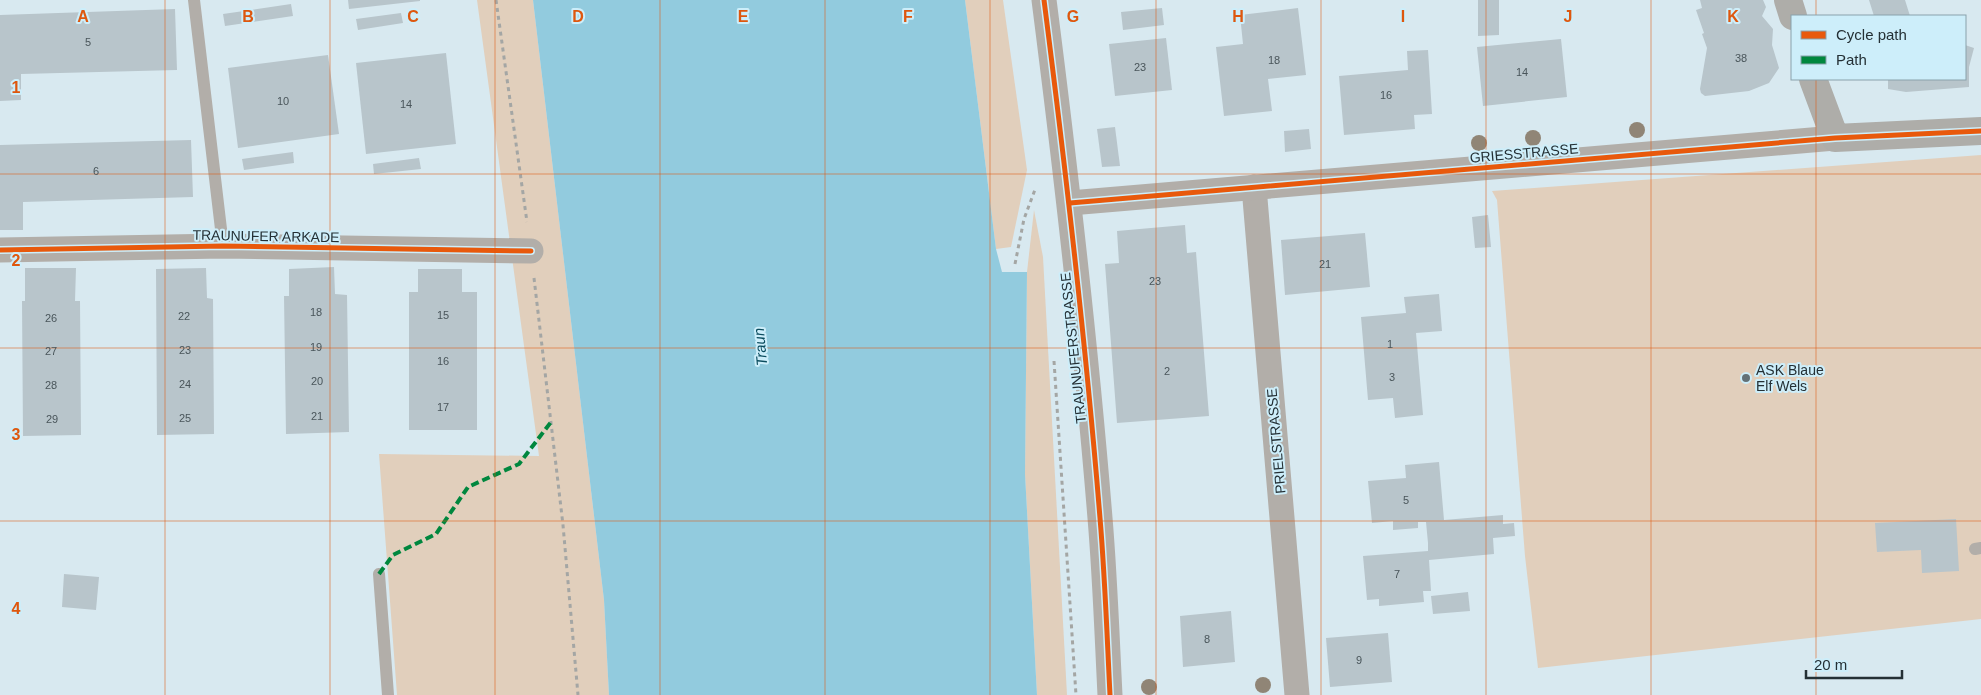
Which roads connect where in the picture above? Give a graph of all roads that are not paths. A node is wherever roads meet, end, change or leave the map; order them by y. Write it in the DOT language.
graph roads {
  1 [pos="194,0"];
  2 [pos="1044,0"];
  3 [pos="1788,0"];
  4 [pos="1793,15"];
  5 [pos="1813,80"];
  6 [pos="1981,131"];
  7 [pos="1835,138"];
  8 [pos="1254,187"];
  9 [pos="1070,203"];
  10 [pos="223,246"];
  11 [pos="0,250"];
  12 [pos="531,251"];
  13 [pos="379,574"];
  14 [pos="388,695"];
  15 [pos="1110,695"];
  16 [pos="1297,695"];
  1 -- 10 [label="lane, TRAUNUFER ARKADE"];
  2 -- 9 [label="street, TRAUNUFERSTRASSE"];
  3 -- 4 [label="street"];
  5 -- 7 [label="street"];
  6 -- 7 [label="street, GRIESSTRASSE"];
  7 -- 8 [label="street, GRIESSTRASSE"];
  8 -- 9 [label="street, GRIESSTRASSE"];
  8 -- 16 [label="street, PRIELSTRASSE"];
  9 -- 15 [label="street, TRAUNUFERSTRASSE"];
  10 -- 11 [label="street, TRAUNUFER ARKADE"];
  10 -- 12 [label="street, TRAUNUFER ARKADE"];
  13 -- 14 [label="lane"];
}
